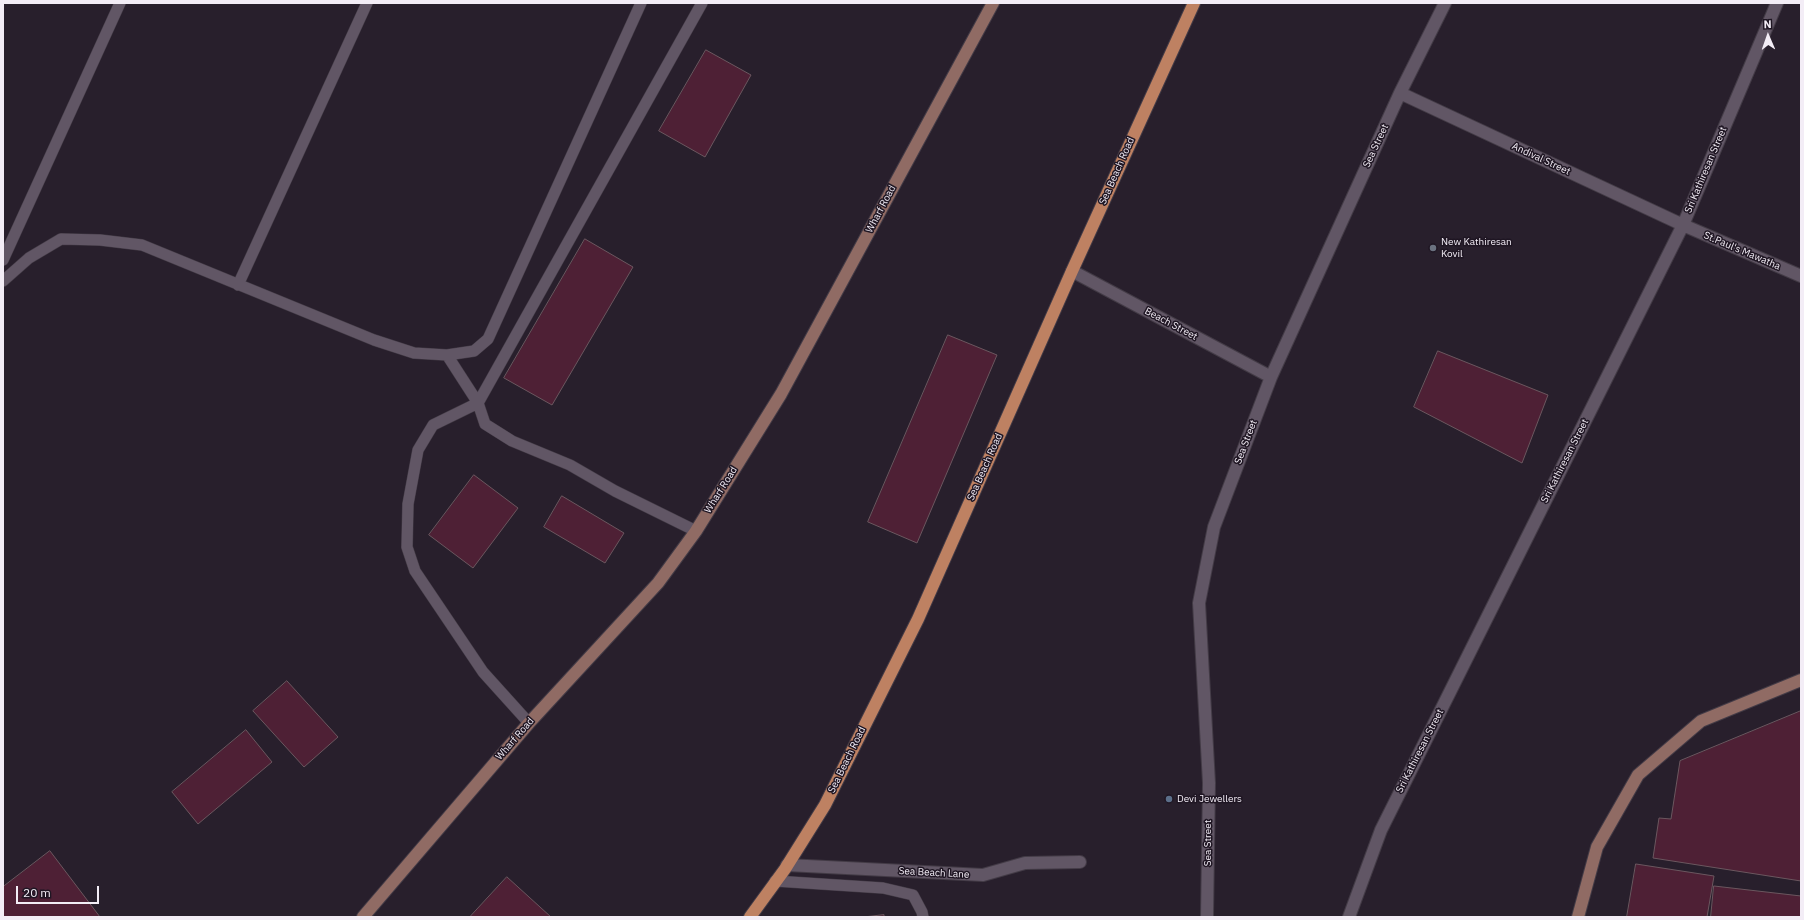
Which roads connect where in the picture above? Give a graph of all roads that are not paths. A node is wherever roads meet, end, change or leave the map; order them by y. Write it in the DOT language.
graph roads {
  1 [pos="120,3"];
  2 [pos="367,3"];
  3 [pos="641,3"];
  4 [pos="702,3"];
  5 [pos="993,3"];
  6 [pos="1194,3"];
  7 [pos="1445,3"];
  8 [pos="1777,3"];
  9 [pos="1400,93"];
  10 [pos="1683,225"];
  11 [pos="3,260"];
  12 [pos="1072,271"];
  13 [pos="1801,276"];
  14 [pos="3,281"];
  15 [pos="238,284"];
  16 [pos="446,355"];
  17 [pos="1271,376"];
  18 [pos="478,403"];
  19 [pos="696,531"];
  20 [pos="1801,680"];
  21 [pos="529,724"];
  22 [pos="1080,862"];
  23 [pos="787,865"];
  24 [pos="775,881"];
  25 [pos="363,917"];
  26 [pos="750,917"];
  27 [pos="923,917"];
  28 [pos="1207,917"];
  29 [pos="1349,917"];
  30 [pos="1578,917"];
  1 -- 11 [label="lane"];
  2 -- 15 [label="lane"];
  3 -- 16 [label="lane"];
  4 -- 18 [label="lane"];
  5 -- 19 [label="main road, Wharf Road"];
  6 -- 12 [label="main road, Sea Beach Road"];
  7 -- 9 [label="street, Sea Street"];
  8 -- 10 [label="street, Sri Kathiresan Street"];
  9 -- 10 [label="street, Andival Street"];
  9 -- 17 [label="street, Sea Street"];
  10 -- 13 [label="street, St.Paul's Mawatha"];
  10 -- 29 [label="street, Sri Kathiresan Street"];
  12 -- 17 [label="street, Beach Street"];
  12 -- 23 [label="main road, Sea Beach Road"];
  14 -- 15 [label="lane"];
  15 -- 16 [label="lane"];
  16 -- 18 [label="lane"];
  17 -- 28 [label="street, Sea Street"];
  18 -- 19 [label="lane"];
  18 -- 21 [label="lane"];
  19 -- 21 [label="main road, Wharf Road"];
  20 -- 30 [label="main road"];
  21 -- 25 [label="main road, Wharf Road"];
  22 -- 23 [label="street, Sea Beach Lane"];
  23 -- 24 [label="main road, Sea Beach Road"];
  24 -- 26 [label="main road, Sea Beach Road"];
  24 -- 27 [label="lane"];
}
